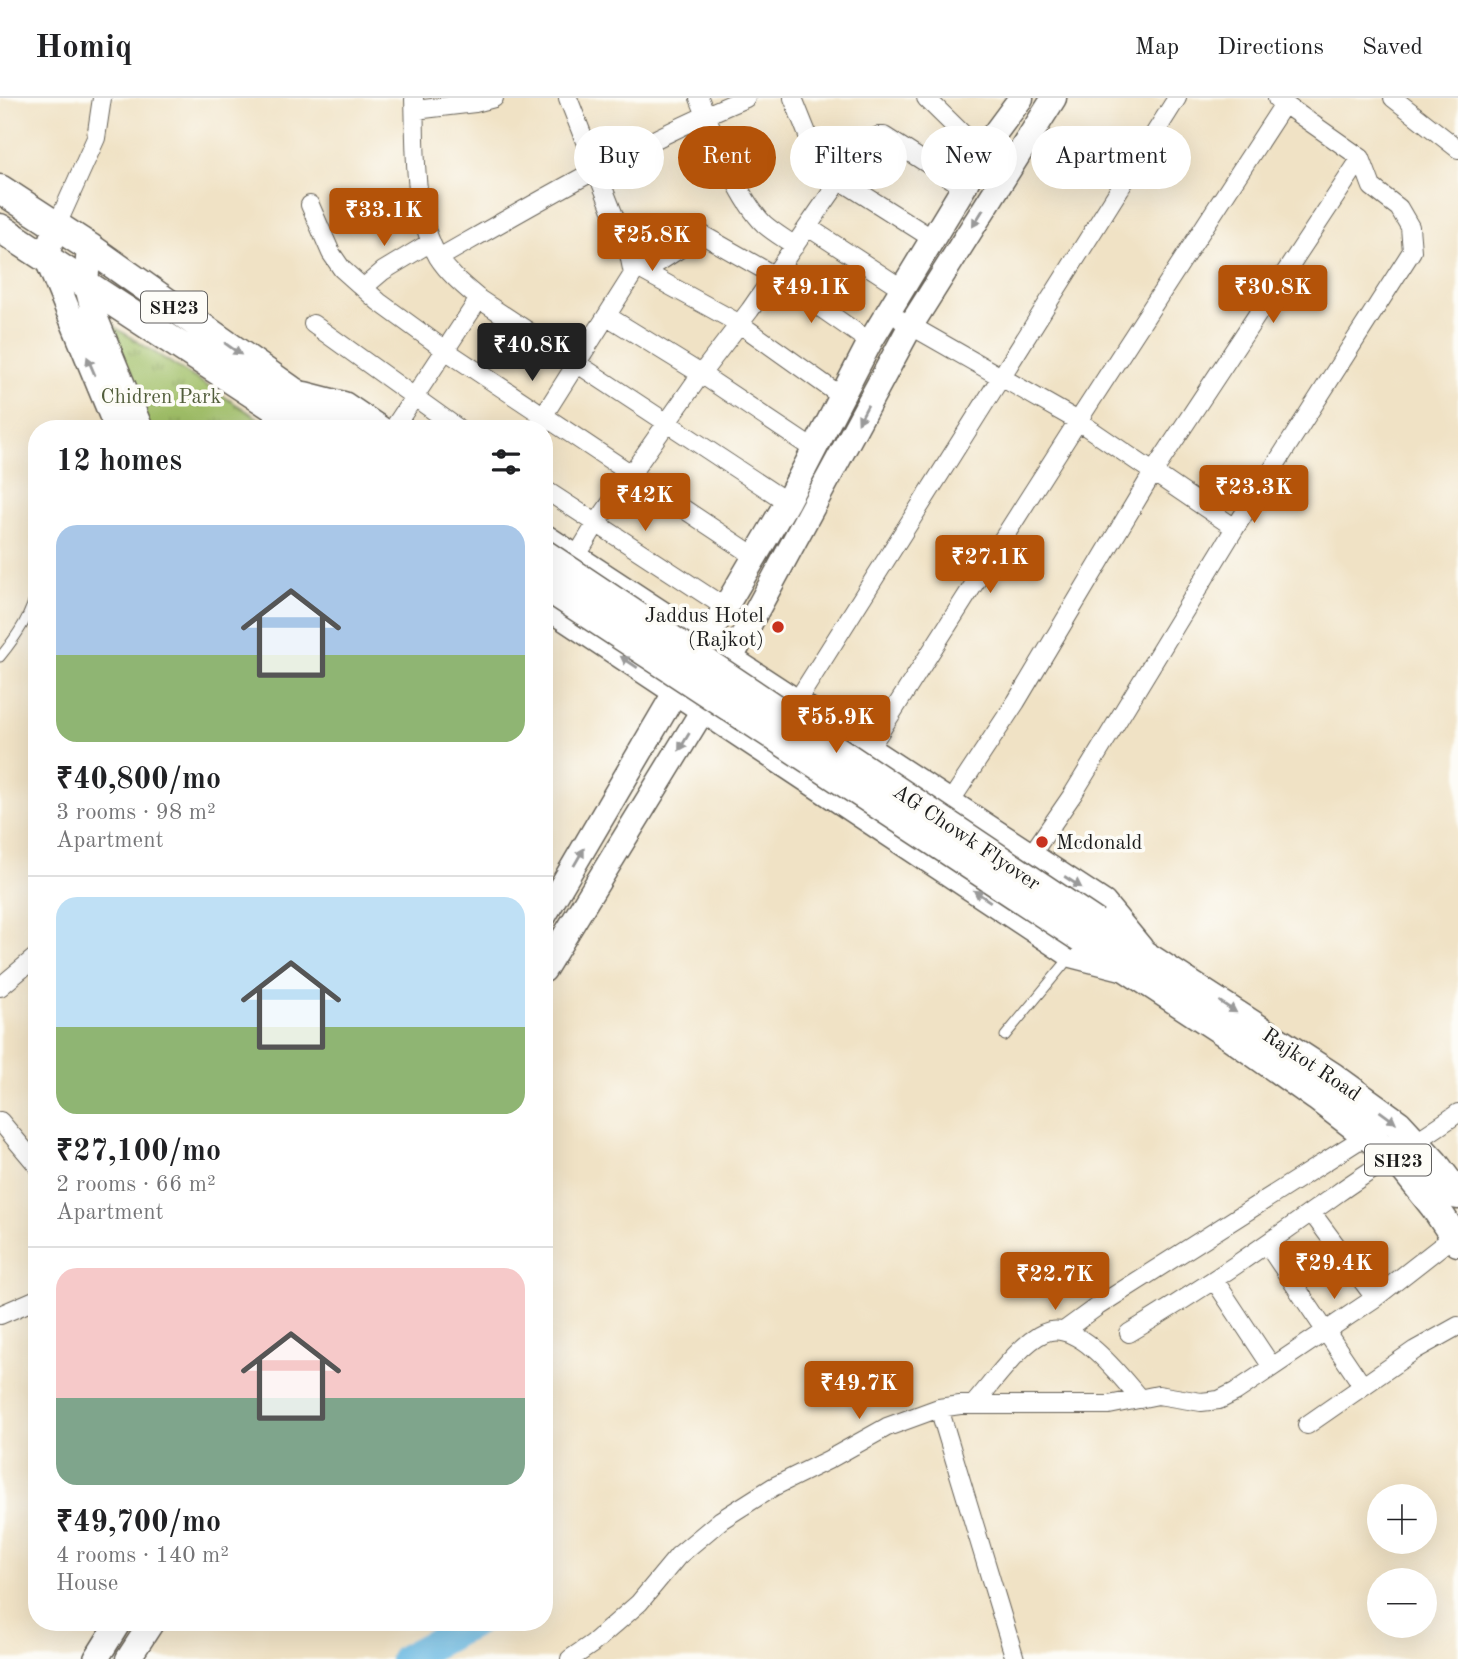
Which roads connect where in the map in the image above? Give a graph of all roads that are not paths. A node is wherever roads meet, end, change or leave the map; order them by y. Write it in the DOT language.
graph roads {
  1 [pos="102,98"];
  2 [pos="494,98"];
  3 [pos="568,98"];
  4 [pos="746,98"];
  5 [pos="793,98"];
  6 [pos="926,98"];
  7 [pos="1021,98"];
  8 [pos="1054,98"];
  9 [pos="1177,98"];
  10 [pos="1393,98"];
  11 [pos="1280,101"];
  12 [pos="414,104"];
  13 [pos="703,106"];
  14 [pos="578,126"];
  15 [pos="804,126"];
  16 [pos="955,126"];
  17 [pos="1000,126"];
  18 [pos="664,129"];
  19 [pos="1458,149"];
  20 [pos="1360,158"];
  21 [pos="574,180"];
  22 [pos="0,189"];
  23 [pos="603,189"];
  24 [pos="834,189"];
  25 [pos="854,189"];
  26 [pos="963,189"];
  27 [pos="310,205"];
  28 [pos="56,227"];
  29 [pos="808,227"];
  30 [pos="5,234"];
  31 [pos="933,239"];
  32 [pos="795,246"];
  33 [pos="89,247"];
  34 [pos="435,250"];
  35 [pos="46,257"];
  36 [pos="638,268"];
  37 [pos="775,276"];
  38 [pos="86,283"];
  39 [pos="363,288"];
  40 [pos="903,289"];
  41 [pos="479,299"];
  42 [pos="889,313"];
  43 [pos="607,316"];
  44 [pos="313,324"];
  45 [pos="740,324"];
  46 [pos="911,325"];
  47 [pos="870,342"];
  48 [pos="445,350"];
  49 [pos="576,363"];
  50 [pos="701,374"];
  51 [pos="1002,376"];
  52 [pos="228,377"];
  53 [pos="291,390"];
  54 [pos="841,396"];
  55 [pos="414,397"];
  56 [pos="113,420"];
  57 [pos="137,420"];
  58 [pos="270,420"];
  59 [pos="294,420"];
  60 [pos="339,420"];
  61 [pos="368,420"];
  62 [pos="399,420"];
  63 [pos="446,420"];
  64 [pos="539,420"];
  65 [pos="541,420"];
  66 [pos="1078,421"];
  67 [pos="667,424"];
  68 [pos="553,428"];
  69 [pos="813,449"];
  70 [pos="1154,471"];
  71 [pos="632,473"];
  72 [pos="553,495"];
  73 [pos="787,502"];
  74 [pos="596,524"];
  75 [pos="1236,528"];
  76 [pos="553,542"];
  77 [pos="576,556"];
  78 [pos="756,557"];
  79 [pos="553,560"];
  80 [pos="553,591"];
  81 [pos="726,608"];
  82 [pos="553,611"];
  83 [pos="28,615"];
  84 [pos="706,641"];
  85 [pos="0,657"];
  86 [pos="731,659"];
  87 [pos="675,693"];
  88 [pos="797,701"];
  89 [pos="703,710"];
  90 [pos="869,749"];
  91 [pos="950,802"];
  92 [pos="1031,855"];
  93 [pos="553,901"];
  94 [pos="1082,939"];
  95 [pos="553,955"];
  96 [pos="1137,962"];
  97 [pos="28,964"];
  98 [pos="0,987"];
  99 [pos="1005,1036"];
  100 [pos="1325,1087"];
  101 [pos="1458,1113"];
  102 [pos="2,1128"];
  103 [pos="1367,1135"];
  104 [pos="1406,1150"];
  105 [pos="28,1156"];
  106 [pos="1458,1195"];
  107 [pos="1312,1213"];
  108 [pos="1457,1237"];
  109 [pos="1267,1244"];
  110 [pos="1215,1280"];
  111 [pos="1376,1298"];
  112 [pos="28,1303"];
  113 [pos="0,1315"];
  114 [pos="1458,1326"];
  115 [pos="1065,1330"];
  116 [pos="1324,1331"];
  117 [pos="1129,1333"];
  118 [pos="1272,1367"];
  119 [pos="1362,1385"];
  120 [pos="1140,1399"];
  121 [pos="973,1405"];
  122 [pos="939,1408"];
  123 [pos="1307,1425"];
  124 [pos="113,1631"];
  125 [pos="146,1631"];
  126 [pos="96,1659"];
  127 [pos="128,1659"];
  128 [pos="570,1659"];
  129 [pos="1016,1659"];
  1 -- 28 [label="street"];
  2 -- 12 [label="street"];
  3 -- 14 [label="street"];
  4 -- 13 [label="street"];
  5 -- 15 [label="street"];
  6 -- 16 [label="street"];
  7 -- 17 [label="street"];
  8 -- 46 [label="street, one-way"];
  9 -- 51 [label="street"];
  10 -- 19 [label="street"];
  11 -- 20 [label="street"];
  11 -- 66 [label="street"];
  12 -- 34 [label="street"];
  13 -- 18 [label="street"];
  13 -- 32 [label="street"];
  20 -- 70 [label="street"];
  20 -- 75 [label="street"];
  21 -- 34 [label="street"];
  22 -- 28 [label="main road, SH23"];
  23 -- 36 [label="street"];
  24 -- 29 [label="street"];
  25 -- 31 [label="street"];
  26 -- 31 [label="street"];
  27 -- 39 [label="street"];
  28 -- 33 [label="main road, SH23"];
  28 -- 35 [label="street"];
  29 -- 32 [label="street"];
  29 -- 40 [label="street"];
  30 -- 35 [label="main road, SH23"];
  31 -- 40 [label="street"];
  32 -- 37 [label="street"];
  33 -- 38 [label="street"];
  33 -- 53 [label="main road, SH23, one-way"];
  34 -- 39 [label="street"];
  34 -- 41 [label="street"];
  35 -- 38 [label="main road, SH23"];
  56 -- 35 [label="street, one-way"];
  36 -- 37 [label="street"];
  36 -- 43 [label="street"];
  36 -- 45 [label="street"];
  37 -- 45 [label="street"];
  37 -- 47 [label="street"];
  38 -- 52 [label="main road, SH23"];
  38 -- 57 [label="street"];
  39 -- 48 [label="street"];
  40 -- 42 [label="street"];
  41 -- 48 [label="street"];
  41 -- 49 [label="street"];
  42 -- 46 [label="street"];
  42 -- 47 [label="street"];
  43 -- 49 [label="street"];
  43 -- 50 [label="street"];
  44 -- 55 [label="street"];
  45 -- 50 [label="street"];
  45 -- 54 [label="street"];
  46 -- 51 [label="street"];
  46 -- 86 [label="street, one-way"];
  47 -- 54 [label="street"];
  48 -- 55 [label="street"];
  48 -- 64 [label="street"];
  49 -- 65 [label="street"];
  49 -- 67 [label="street"];
  50 -- 67 [label="street"];
  50 -- 69 [label="street"];
  51 -- 66 [label="street"];
  51 -- 88 [label="street"];
  52 -- 58 [label="street"];
  52 -- 59 [label="main road, SH23"];
  53 -- 60 [label="main road, SH23"];
  53 -- 61 [label="street"];
  54 -- 69 [label="street"];
  55 -- 62 [label="street"];
  55 -- 63 [label="street"];
  66 -- 70 [label="street"];
  66 -- 90 [label="street"];
  67 -- 71 [label="street"];
  67 -- 73 [label="street"];
  68 -- 71 [label="street"];
  69 -- 73 [label="street"];
  70 -- 75 [label="street"];
  70 -- 91 [label="street"];
  71 -- 74 [label="street"];
  71 -- 78 [label="street"];
  72 -- 74 [label="street"];
  73 -- 78 [label="street"];
  74 -- 77 [label="street"];
  74 -- 81 [label="street"];
  75 -- 92 [label="street"];
  76 -- 77 [label="street"];
  77 -- 84 [label="street"];
  78 -- 81 [label="street"];
  79 -- 94 [label="main road, AG Chowk Flyover / SH23, bridge"];
  80 -- 94 [label="main road, AG Chowk Flyover / SH23, bridge"];
  81 -- 84 [label="street"];
  87 -- 82 [label="street, one-way"];
  83 -- 85 [label="lane"];
  84 -- 86 [label="street"];
  84 -- 87 [label="street"];
  86 -- 88 [label="street"];
  86 -- 89 [label="street"];
  87 -- 89 [label="street"];
  93 -- 87 [label="street, one-way"];
  88 -- 90 [label="street"];
  94 -- 89 [label="street, one-way"];
  89 -- 95 [label="street, one-way"];
  90 -- 91 [label="street"];
  91 -- 92 [label="street"];
  92 -- 96 [label="street, one-way"];
  94 -- 96 [label="main road, AG Chowk Flyover / SH23"];
  94 -- 99 [label="lane"];
  96 -- 100 [label="main road, Rajkot Road / SH23"];
  97 -- 98 [label="street"];
  100 -- 103 [label="main road, SH23"];
  100 -- 104 [label="main road, Rajkot Road / SH23, one-way"];
  101 -- 104 [label="street"];
  102 -- 105 [label="street"];
  103 -- 104 [label="main road, SH23"];
  103 -- 115 [label="street"];
  104 -- 106 [label="main road, Rajkot Road / SH23"];
  104 -- 107 [label="street"];
  104 -- 108 [label="main road, SH23"];
  107 -- 109 [label="street"];
  107 -- 111 [label="street"];
  108 -- 111 [label="street"];
  109 -- 110 [label="street"];
  109 -- 116 [label="street"];
  110 -- 117 [label="street"];
  110 -- 118 [label="street"];
  111 -- 116 [label="street"];
  112 -- 113 [label="street"];
  114 -- 119 [label="street"];
  115 -- 120 [label="street"];
  115 -- 121 [label="street"];
  116 -- 118 [label="street"];
  116 -- 119 [label="street"];
  118 -- 120 [label="street"];
  119 -- 123 [label="street"];
  120 -- 121 [label="street"];
  121 -- 122 [label="street"];
  122 -- 128 [label="street"];
  122 -- 129 [label="street"];
  124 -- 126 [label="street"];
  125 -- 127 [label="street"];
}
